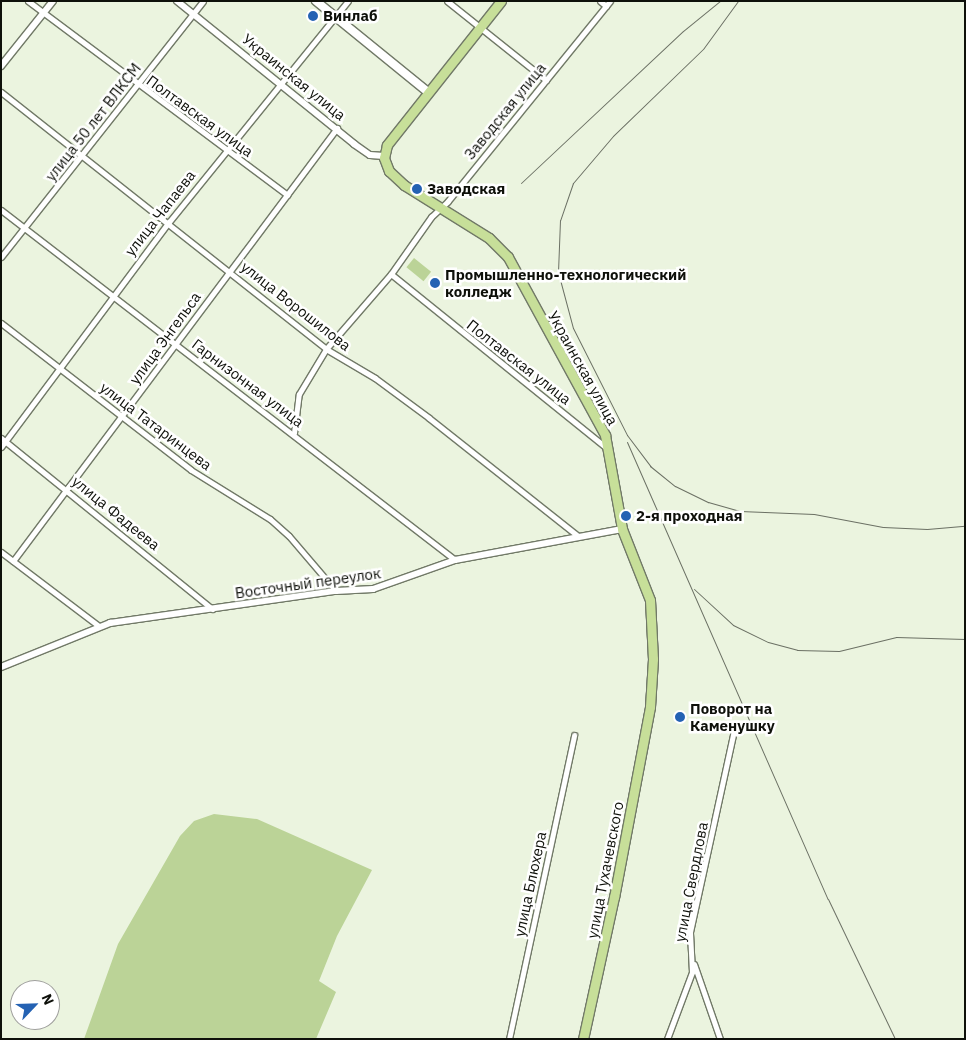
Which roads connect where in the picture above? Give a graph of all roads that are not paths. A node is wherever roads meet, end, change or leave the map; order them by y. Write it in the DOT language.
graph roads {
  1 [pos="28,1"];
  2 [pos="54,1"];
  3 [pos="177,1"];
  4 [pos="203,1"];
  5 [pos="316,1"];
  6 [pos="348,1"];
  7 [pos="447,1"];
  8 [pos="501,1"];
  9 [pos="600,1"];
  10 [pos="608,4"];
  11 [pos="44,14"];
  12 [pos="194,14"];
  13 [pos="335,17"];
  14 [pos="480,27"];
  15 [pos="1,66"];
  16 [pos="546,80"];
  17 [pos="281,83"];
  18 [pos="137,86"];
  19 [pos="1,92"];
  20 [pos="428,92"];
  21 [pos="337,128"];
  22 [pos="225,150"];
  23 [pos="82,156"];
  24 [pos="384,156"];
  25 [pos="287,195"];
  26 [pos="439,209"];
  27 [pos="1,210"];
  28 [pos="169,222"];
  29 [pos="24,227"];
  30 [pos="1,257"];
  31 [pos="231,271"];
  32 [pos="391,274"];
  33 [pos="112,296"];
  34 [pos="1,323"];
  35 [pos="176,345"];
  36 [pos="326,349"];
  37 [pos="59,367"];
  38 [pos="124,418"];
  39 [pos="294,433"];
  40 [pos="3,439"];
  41 [pos="1,447"];
  42 [pos="609,449"];
  43 [pos="68,490"];
  44 [pos="622,529"];
  45 [pos="578,536"];
  46 [pos="1,552"];
  47 [pos="455,560"];
  48 [pos="14,561"];
  49 [pos="336,591"];
  50 [pos="213,609"];
  51 [pos="99,626"];
  52 [pos="1,667"];
  53 [pos="650,707"];
  54 [pos="735,726"];
  55 [pos="574,734"];
  56 [pos="693,962"];
  57 [pos="509,1039"];
  58 [pos="583,1039"];
  59 [pos="667,1039"];
  60 [pos="720,1039"];
  1 -- 11 [label="street, Полтавская улица"];
  2 -- 11 [label="street"];
  3 -- 12 [label="street, Украинская улица"];
  4 -- 12 [label="street, улица 50 лет ВЛКСМ"];
  5 -- 13 [label="main road"];
  6 -- 13 [label="street, улица Чапаева"];
  7 -- 14 [label="street"];
  8 -- 14 [label="main road"];
  9 -- 10 [label="street"];
  10 -- 16 [label="street, Заводская улица"];
  11 -- 15 [label="street"];
  11 -- 18 [label="street, Полтавская улица"];
  12 -- 17 [label="street, Украинская улица"];
  12 -- 18 [label="street, улица 50 лет ВЛКСМ"];
  13 -- 17 [label="street, улица Чапаева"];
  13 -- 20 [label="main road"];
  14 -- 16 [label="street"];
  14 -- 20 [label="main road"];
  16 -- 26 [label="street, Заводская улица"];
  17 -- 21 [label="street, Украинская улица"];
  17 -- 22 [label="street, улица Чапаева"];
  18 -- 22 [label="street, Полтавская улица"];
  18 -- 23 [label="street, улица 50 лет ВЛКСМ"];
  19 -- 23 [label="street, улица Ворошилова"];
  20 -- 24 [label="main road"];
  21 -- 24 [label="street, Украинская улица"];
  21 -- 25 [label="street, улица Энгельса"];
  22 -- 25 [label="street, Полтавская улица"];
  22 -- 28 [label="street, улица Чапаева"];
  23 -- 28 [label="street, улица Ворошилова"];
  23 -- 29 [label="street, улица 50 лет ВЛКСМ"];
  24 -- 26 [label="main road, Украинская улица"];
  25 -- 31 [label="street, улица Энгельса"];
  26 -- 32 [label="street, Заводская улица"];
  26 -- 42 [label="main road, Украинская улица"];
  27 -- 29 [label="street, Гарнизонная улица"];
  28 -- 31 [label="street, улица Ворошилова"];
  28 -- 33 [label="street, улица Чапаева"];
  29 -- 30 [label="street, улица 50 лет ВЛКСМ"];
  29 -- 33 [label="street, Гарнизонная улица"];
  31 -- 35 [label="street, улица Энгельса"];
  31 -- 36 [label="street, улица Ворошилова"];
  32 -- 36 [label="street, Заводская улица"];
  32 -- 42 [label="street, Полтавская улица"];
  33 -- 35 [label="street, Гарнизонная улица"];
  33 -- 37 [label="street, улица Чапаева"];
  34 -- 37 [label="street, улица Татаринцева"];
  35 -- 38 [label="street, улица Энгельса"];
  35 -- 39 [label="street, Гарнизонная улица"];
  36 -- 39 [label="street, Заводская улица"];
  36 -- 45 [label="street, улица Ворошилова"];
  37 -- 38 [label="street, улица Татаринцева"];
  37 -- 40 [label="street, улица Чапаева"];
  38 -- 43 [label="street, улица Энгельса"];
  38 -- 49 [label="street, улица Татаринцева"];
  39 -- 47 [label="street, Гарнизонная улица"];
  40 -- 41 [label="street, улица Чапаева"];
  40 -- 43 [label="street, улица Фадеева"];
  42 -- 44 [label="main road, Украинская улица"];
  43 -- 48 [label="street, улица Энгельса"];
  43 -- 50 [label="street, улица Фадеева"];
  44 -- 45 [label="street, Восточный переулок"];
  44 -- 53 [label="main road, Украинская улица"];
  45 -- 47 [label="street, Восточный переулок"];
  46 -- 48 [label="street"];
  47 -- 49 [label="street, Восточный переулок"];
  48 -- 51 [label="street"];
  49 -- 50 [label="street, Восточный переулок"];
  50 -- 51 [label="street, Восточный переулок"];
  51 -- 52 [label="street, Восточный переулок"];
  53 -- 58 [label="main road, улица Тухачевского"];
  54 -- 56 [label="street, улица Свердлова"];
  55 -- 57 [label="street, улица Блюхера"];
  56 -- 59 [label="street, улица Свердлова"];
  56 -- 60 [label="street"];
}
